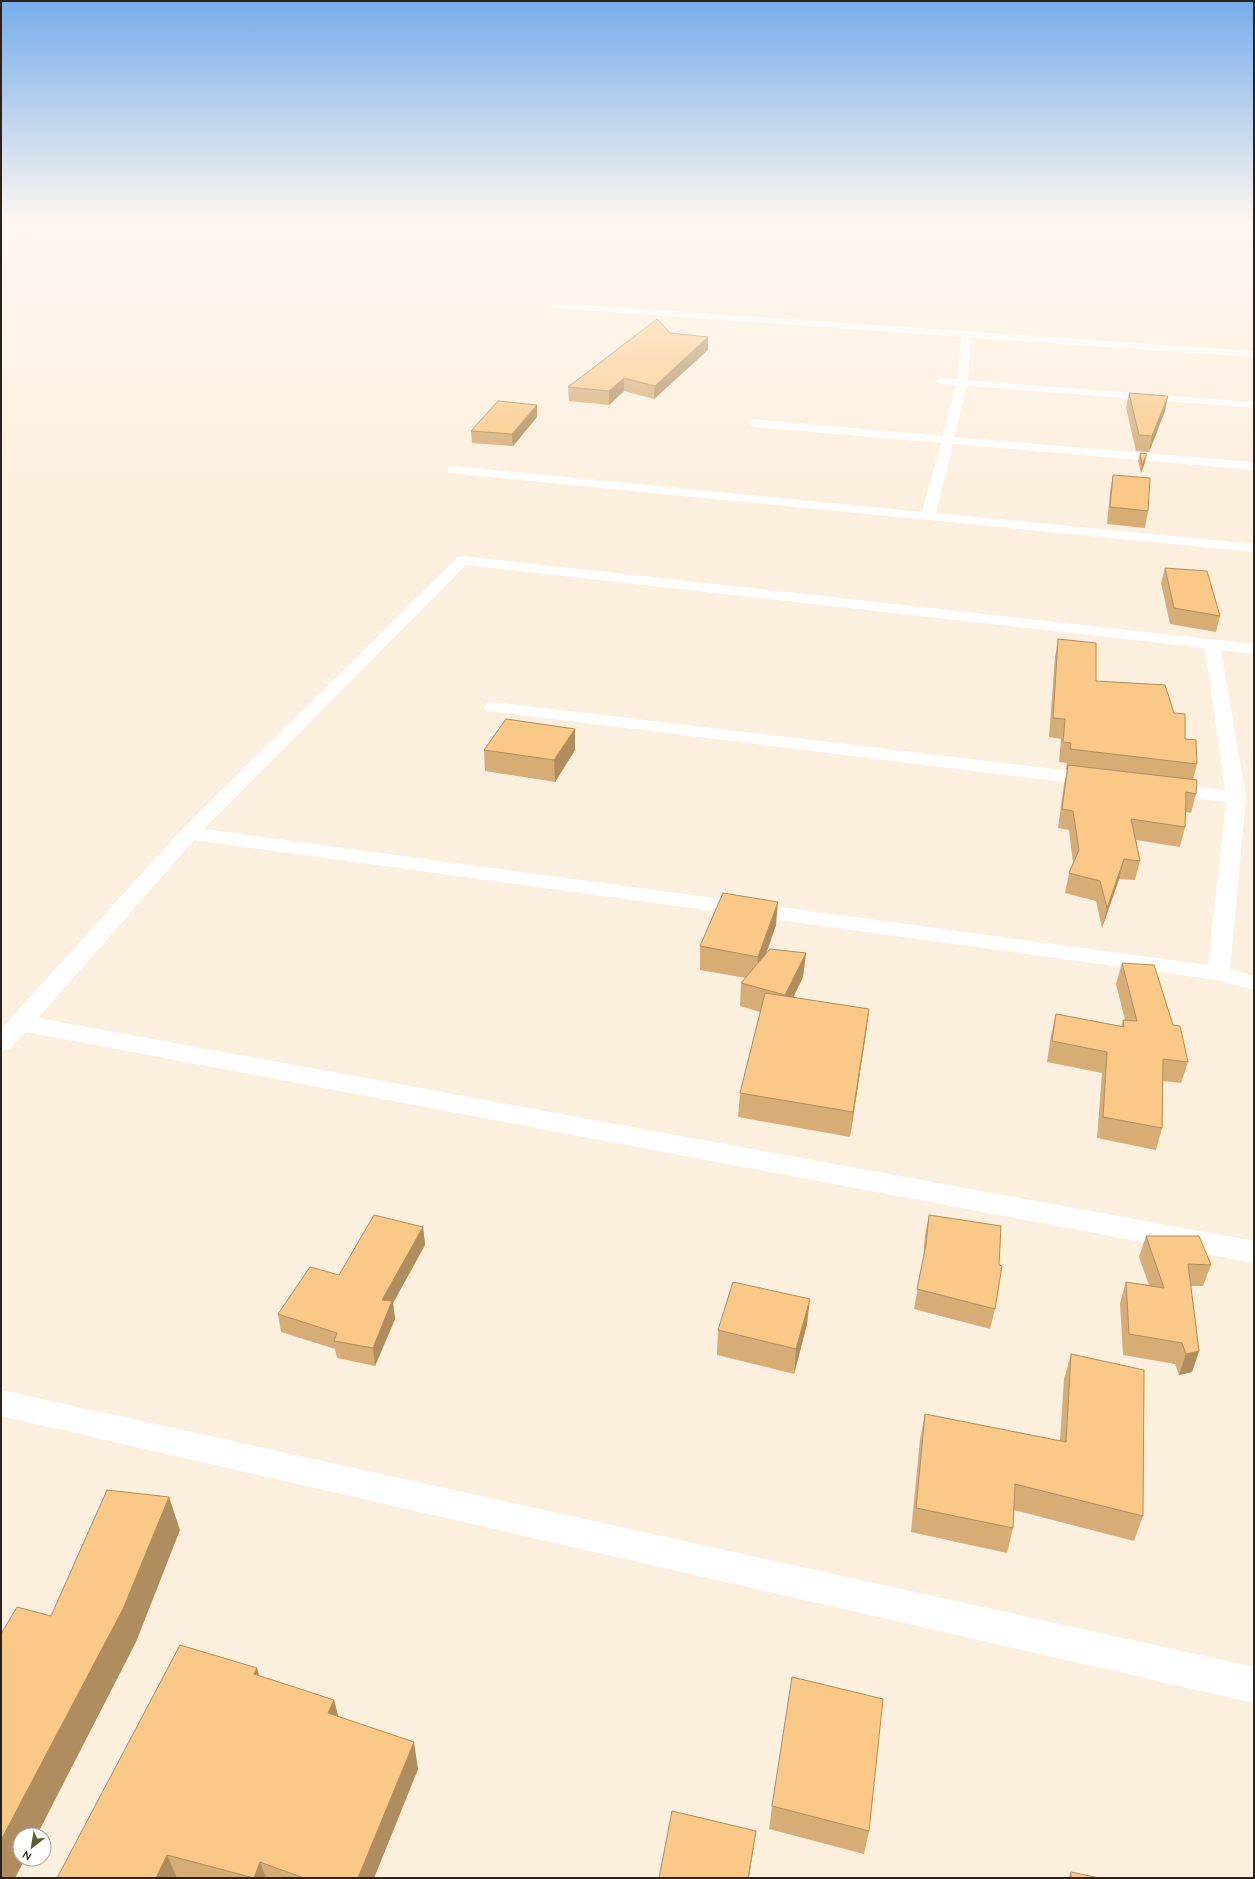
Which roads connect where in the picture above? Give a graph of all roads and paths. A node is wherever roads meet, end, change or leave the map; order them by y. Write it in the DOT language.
graph roads {
  1 [pos="581,308"];
  2 [pos="966,334"];
  3 [pos="1254,354"];
  4 [pos="941,381"];
  5 [pos="962,383"];
  6 [pos="1254,405"];
  7 [pos="754,423"];
  8 [pos="948,440"];
  9 [pos="1254,466"];
  10 [pos="454,470"];
  11 [pos="928,516"];
  12 [pos="1254,548"];
  13 [pos="1212,644"];
  14 [pos="1254,649"];
  15 [pos="493,707"];
  16 [pos="1110,782"];
  17 [pos="1149,786"];
  18 [pos="1236,797"];
  19 [pos="189,833"];
  20 [pos="1218,973"];
  21 [pos="1254,983"];
  22 [pos="21,1022"];
  23 [pos="1,1043"];
  24 [pos="1254,1252"];
  25 [pos="1,1404"];
  26 [pos="1254,1685"];
  1 -- 2 [label="street"];
  2 -- 3 [label="street"];
  2 -- 5 [label="street"];
  4 -- 5 [label="street"];
  5 -- 6 [label="street"];
  5 -- 8 [label="street"];
  7 -- 8 [label="street"];
  8 -- 9 [label="street"];
  8 -- 11 [label="street"];
  10 -- 11 [label="street"];
  11 -- 12 [label="street"];
  13 -- 14 [label="street"];
  13 -- 18 [label="street"];
  13 -- 19 [label="street"];
  15 -- 16 [label="street"];
  17 -- 18 [label="street"];
  18 -- 20 [label="street"];
  19 -- 20 [label="street"];
  19 -- 22 [label="street"];
  20 -- 21 [label="street"];
  22 -- 23 [label="street"];
  22 -- 24 [label="street"];
  25 -- 26 [label="street"];
}
